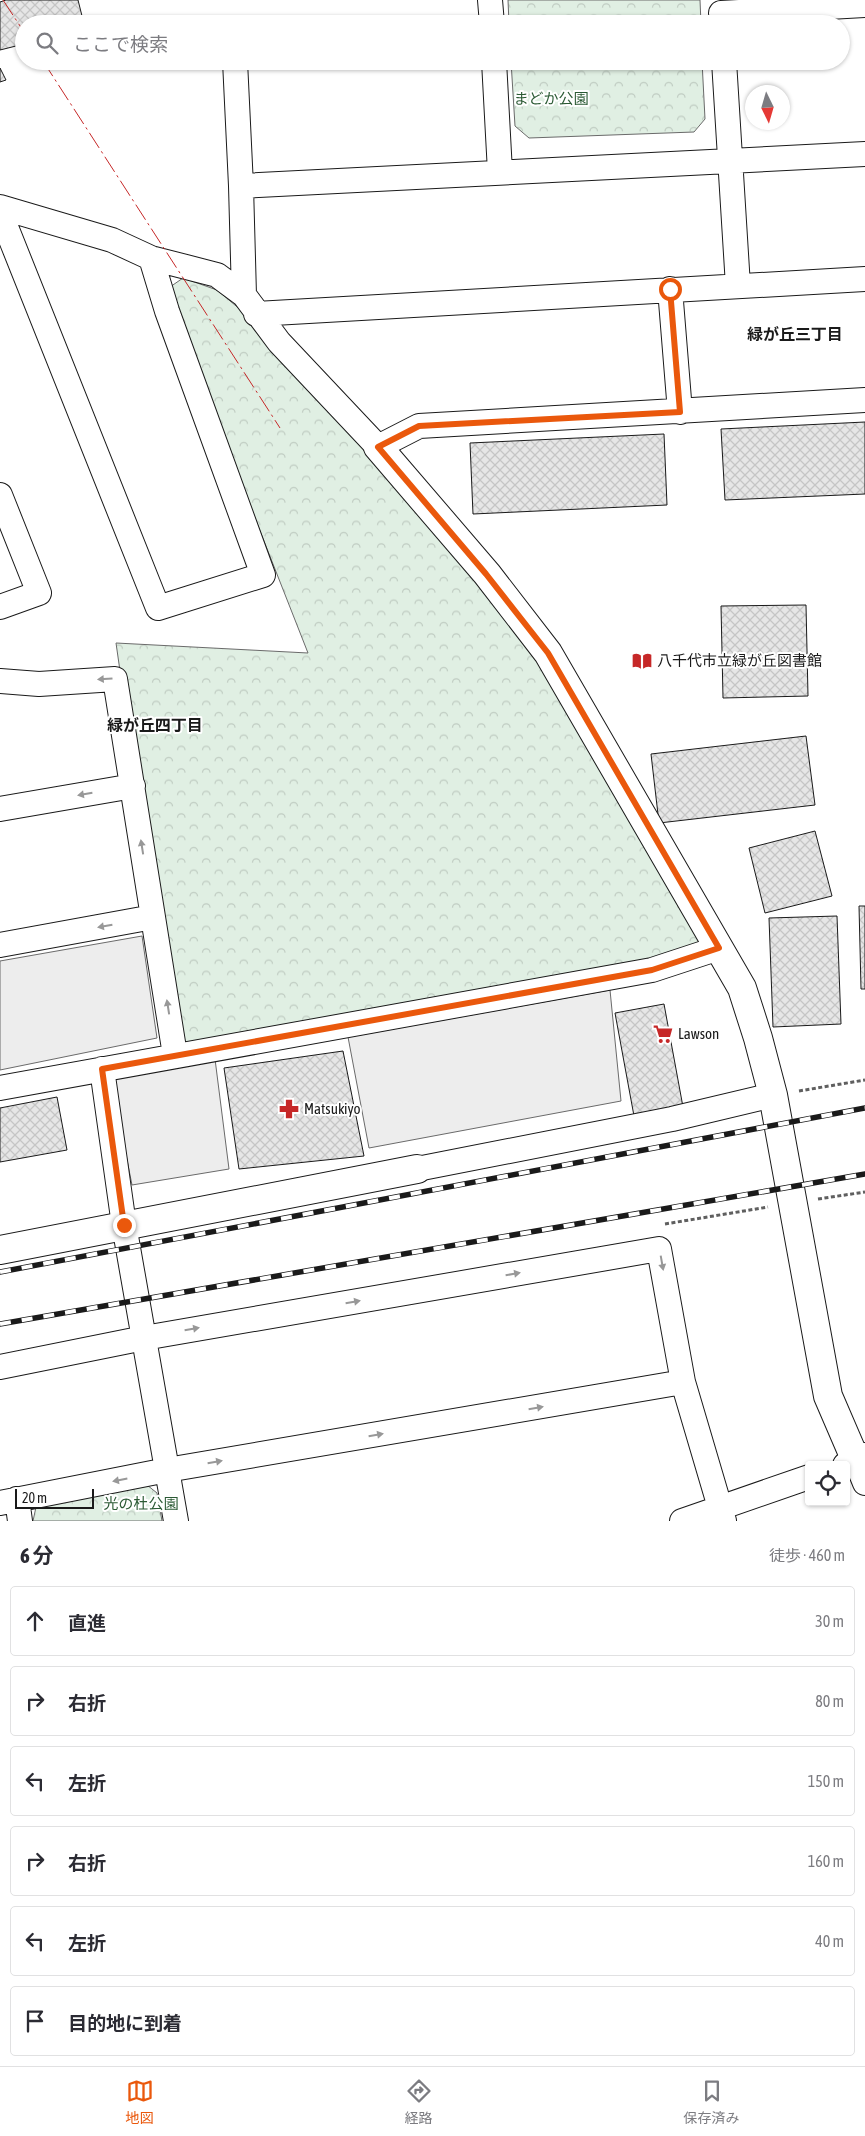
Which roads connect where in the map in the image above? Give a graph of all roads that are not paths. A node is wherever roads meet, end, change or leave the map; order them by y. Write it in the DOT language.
graph roads {
  1 [pos="490,0"];
  2 [pos="865,5"];
  3 [pos="721,12"];
  4 [pos="491,15"];
  5 [pos="235,70"];
  6 [pos="494,70"];
  7 [pos="725,70"];
  8 [pos="865,154"];
  9 [pos="730,162"];
  10 [pos="500,172"];
  11 [pos="241,186"];
  12 [pos="0,207"];
  13 [pos="0,212"];
  14 [pos="151,258"];
  15 [pos="865,279"];
  16 [pos="738,286"];
  17 [pos="670,289"];
  18 [pos="250,304"];
  19 [pos="865,400"];
  20 [pos="680,412"];
  21 [pos="378,447"];
  22 [pos="0,495"];
  23 [pos="0,606"];
  24 [pos="0,682"];
  25 [pos="133,786"];
  26 [pos="0,809"];
  27 [pos="153,917"];
  28 [pos="0,945"];
  29 [pos="719,948"];
  30 [pos="176,1055"];
  31 [pos="102,1069"];
  32 [pos="0,1088"];
  33 [pos="773,1095"];
  34 [pos="417,1169"];
  35 [pos="124,1225"];
  36 [pos="0,1250"];
  37 [pos="144,1338"];
  38 [pos="0,1367"];
  39 [pos="683,1382"];
  40 [pos="858,1466"];
  41 [pos="167,1470"];
  42 [pos="805,1479"];
  43 [pos="12,1508"];
  44 [pos="722,1514"];
  45 [pos="176,1521"];
  46 [pos="682,1521"];
  1 -- 4 [label="street"];
  2 -- 3 [label="street"];
  5 -- 11 [label="street"];
  6 -- 10 [label="street"];
  7 -- 9 [label="street"];
  8 -- 9 [label="street"];
  9 -- 10 [label="street"];
  9 -- 16 [label="street"];
  10 -- 11 [label="street"];
  11 -- 18 [label="street"];
  12 -- 14 [label="street"];
  13 -- 14 [label="street"];
  14 -- 18 [label="street"];
  15 -- 16 [label="street"];
  16 -- 17 [label="street"];
  17 -- 18 [label="street"];
  17 -- 20 [label="street"];
  18 -- 21 [label="street"];
  19 -- 20 [label="street"];
  20 -- 21 [label="street"];
  21 -- 29 [label="street"];
  22 -- 23 [label="street"];
  25 -- 24 [label="street, one-way"];
  25 -- 26 [label="street, one-way"];
  27 -- 25 [label="street, one-way"];
  27 -- 28 [label="street, one-way"];
  30 -- 27 [label="street, one-way"];
  29 -- 30 [label="street"];
  29 -- 33 [label="street"];
  30 -- 31 [label="street"];
  31 -- 32 [label="street"];
  31 -- 35 [label="street"];
  33 -- 34 [label="street"];
  33 -- 40 [label="street"];
  34 -- 35 [label="street"];
  35 -- 36 [label="street"];
  35 -- 37 [label="street"];
  37 -- 38 [label="street"];
  37 -- 39 [label="street, one-way"];
  37 -- 41 [label="street"];
  41 -- 39 [label="street, one-way"];
  39 -- 44 [label="street"];
  41 -- 43 [label="street, one-way"];
  41 -- 45 [label="street"];
  42 -- 44 [label="street"];
  44 -- 46 [label="street"];
}
